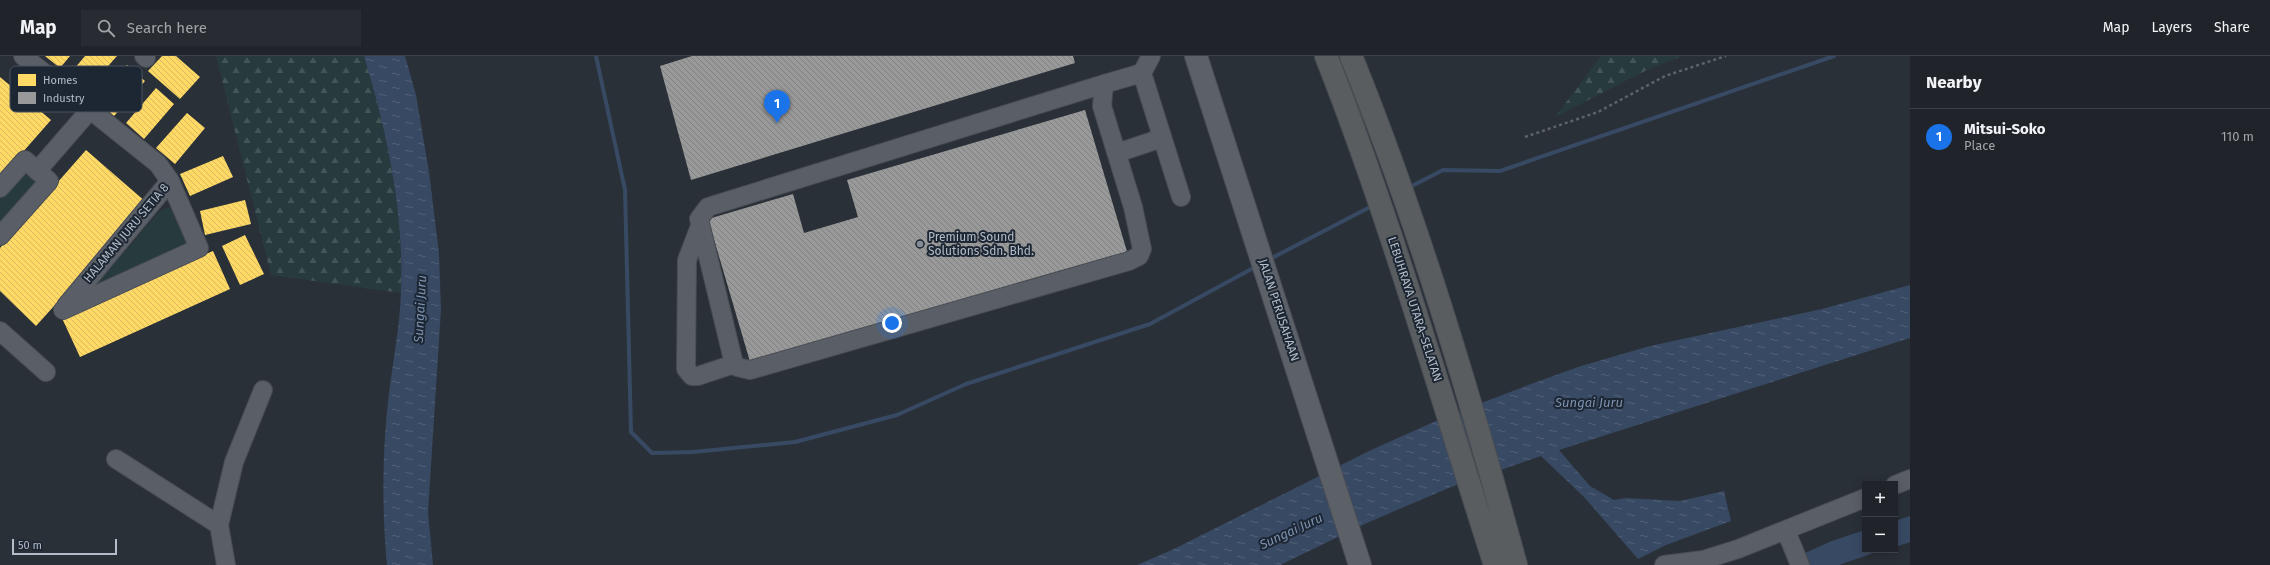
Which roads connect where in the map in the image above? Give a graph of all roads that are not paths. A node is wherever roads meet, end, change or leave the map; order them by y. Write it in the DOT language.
graph roads {
  1 [pos="23,56"];
  2 [pos="1151,56"];
  3 [pos="1196,56"];
  4 [pos="1326,56"];
  5 [pos="1351,56"];
  6 [pos="35,66"];
  7 [pos="1142,73"];
  8 [pos="1104,84"];
  9 [pos="87,112"];
  10 [pos="92,112"];
  11 [pos="1162,138"];
  12 [pos="1117,153"];
  13 [pos="37,171"];
  14 [pos="170,181"];
  15 [pos="0,188"];
  16 [pos="1181,197"];
  17 [pos="700,226"];
  18 [pos="0,236"];
  19 [pos="0,331"];
  20 [pos="734,364"];
  21 [pos="46,372"];
  22 [pos="263,390"];
  23 [pos="116,458"];
  24 [pos="1910,479"];
  25 [pos="1898,485"];
  26 [pos="1862,499"];
  27 [pos="219,525"];
  28 [pos="1786,531"];
  29 [pos="226,565"];
  30 [pos="1360,565"];
  31 [pos="1495,565"];
  32 [pos="1516,565"];
  33 [pos="1664,565"];
  34 [pos="1800,565"];
  1 -- 6 [label="street"];
  2 -- 7 [label="street"];
  3 -- 30 [label="main road, JALAN PERUSAHAAN"];
  4 -- 31 [label="highway, LEBUHRAYA UTARA–SELATAN"];
  5 -- 32 [label="highway, LEBUHRAYA UTARA–SELATAN"];
  7 -- 8 [label="street"];
  7 -- 11 [label="street"];
  8 -- 12 [label="street"];
  8 -- 17 [label="street"];
  9 -- 13 [label="street"];
  10 -- 14 [label="street"];
  11 -- 12 [label="street"];
  11 -- 16 [label="street"];
  12 -- 20 [label="street"];
  13 -- 15 [label="street"];
  13 -- 18 [label="street"];
  14 -- 14 [label="street, HALAMAN JURU SETIA 8"];
  17 -- 20 [label="street"];
  17 -- 20 [label="street"];
  19 -- 21 [label="street"];
  22 -- 27 [label="street"];
  23 -- 27 [label="street"];
  24 -- 25 [label="street"];
  26 -- 28 [label="street"];
  27 -- 29 [label="street"];
  28 -- 33 [label="street"];
  28 -- 34 [label="street"];
}
